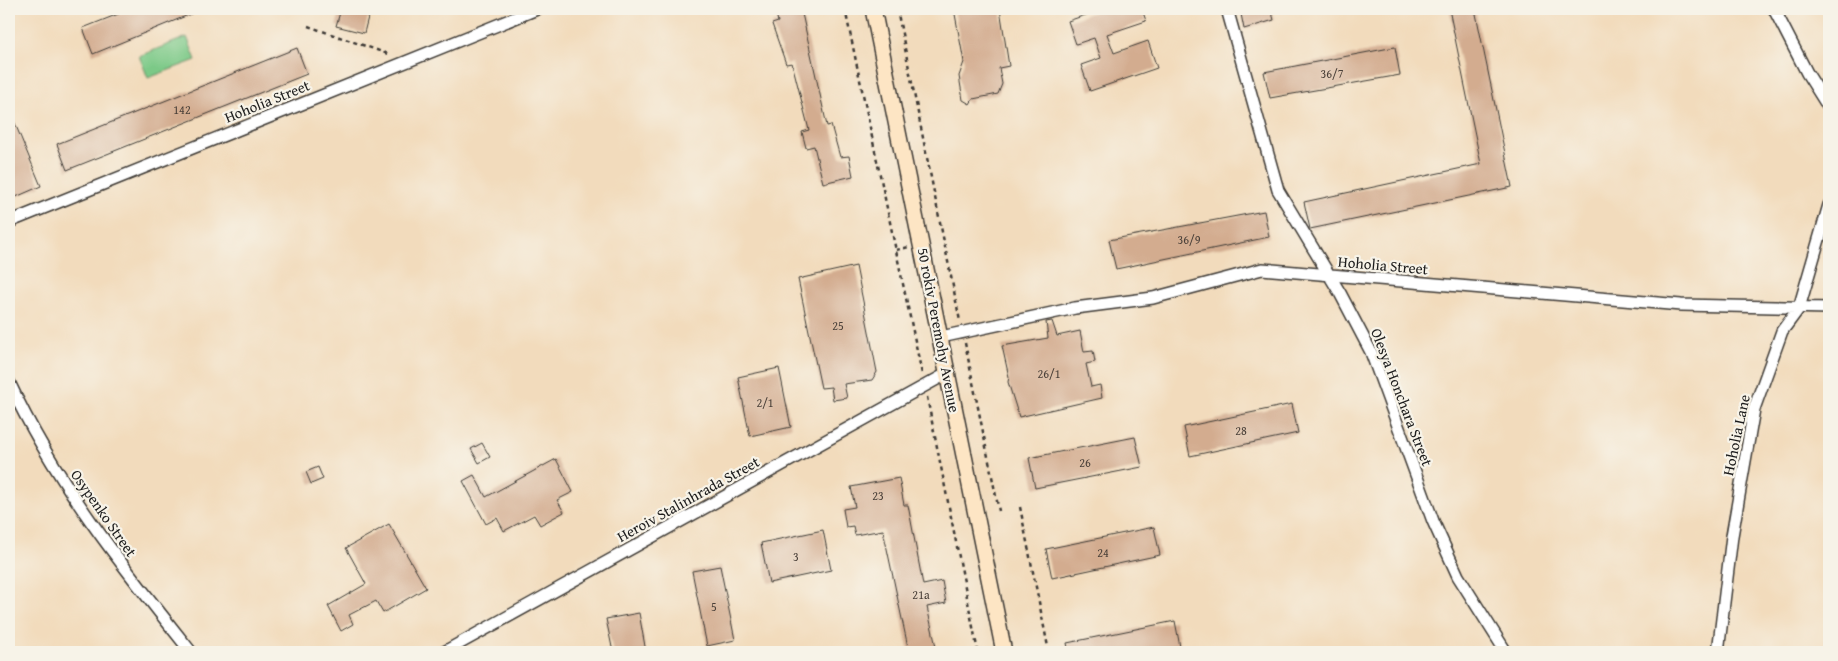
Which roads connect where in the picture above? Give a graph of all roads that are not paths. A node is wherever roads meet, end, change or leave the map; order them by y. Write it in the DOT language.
graph roads {
  1 [pos="537,9"];
  2 [pos="873,9"];
  3 [pos="1227,9"];
  4 [pos="1774,9"];
  5 [pos="1829,108"];
  6 [pos="1829,205"];
  7 [pos="9,222"];
  8 [pos="1329,276"];
  9 [pos="1798,308"];
  10 [pos="1829,308"];
  11 [pos="941,337"];
  12 [pos="948,373"];
  13 [pos="9,382"];
  14 [pos="191,652"];
  15 [pos="444,652"];
  16 [pos="1004,652"];
  17 [pos="1506,652"];
  18 [pos="1718,652"];
  1 -- 7 [label="street, Hoholia Street"];
  2 -- 11 [label="main road, 50 rokiv Peremohy Avenue"];
  3 -- 8 [label="street, Olesya Honchara Street"];
  4 -- 5 [label="street"];
  6 -- 9 [label="street, Hoholia Lane"];
  8 -- 9 [label="street, Hoholia Street"];
  8 -- 11 [label="street, Hoholia Street"];
  8 -- 17 [label="street, Olesya Honchara Street"];
  9 -- 10 [label="street, Hoholia Street"];
  9 -- 18 [label="street, Hoholia Lane"];
  11 -- 12 [label="main road, 50 rokiv Peremohy Avenue"];
  12 -- 15 [label="street, Heroiv Stalinhrada Street"];
  12 -- 16 [label="main road, 50 rokiv Peremohy Avenue"];
  13 -- 14 [label="street, Osypenko Street"];
}
